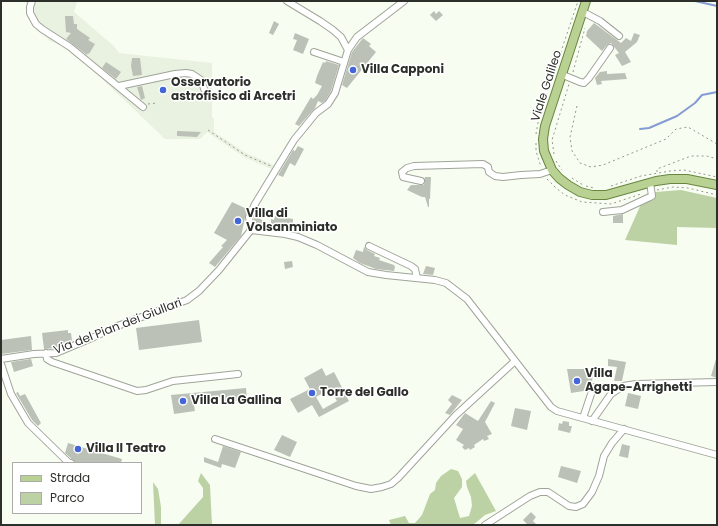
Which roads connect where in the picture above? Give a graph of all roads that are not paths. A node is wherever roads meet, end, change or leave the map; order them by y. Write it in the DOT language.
graph roads {
  1 [pos="32,1"];
  2 [pos="287,1"];
  3 [pos="404,1"];
  4 [pos="586,1"];
  5 [pos="586,13"];
  6 [pos="619,36"];
  7 [pos="610,48"];
  8 [pos="348,50"];
  9 [pos="314,52"];
  10 [pos="344,62"];
  11 [pos="567,77"];
  12 [pos="119,86"];
  13 [pos="206,94"];
  14 [pos="144,105"];
  15 [pos="548,171"];
  16 [pos="421,181"];
  17 [pos="654,182"];
  18 [pos="717,185"];
  19 [pos="603,212"];
  20 [pos="251,230"];
  21 [pos="369,246"];
  22 [pos="417,278"];
  23 [pos="46,353"];
  24 [pos="1,359"];
  25 [pos="515,361"];
  26 [pos="1,364"];
  27 [pos="238,374"];
  28 [pos="717,382"];
  29 [pos="591,394"];
  30 [pos="583,418"];
  31 [pos="592,421"];
  32 [pos="624,429"];
  33 [pos="215,439"];
  34 [pos="717,455"];
  35 [pos="68,462"];
  36 [pos="485,525"];
  1 -- 12 [label="street"];
  2 -- 8 [label="street"];
  3 -- 8 [label="street"];
  4 -- 5 [label="main road, Viale Galileo"];
  5 -- 6 [label="street"];
  5 -- 11 [label="main road, Viale Galileo"];
  7 -- 11 [label="street"];
  8 -- 10 [label="street"];
  9 -- 10 [label="street"];
  10 -- 20 [label="street"];
  11 -- 15 [label="main road, Viale Galileo"];
  12 -- 13 [label="street"];
  12 -- 14 [label="street"];
  15 -- 16 [label="street"];
  15 -- 17 [label="main road, Viale Galileo"];
  17 -- 18 [label="main road, Viale Galileo"];
  17 -- 19 [label="street"];
  20 -- 22 [label="street"];
  20 -- 23 [label="street, Via del Pian dei Giullari"];
  21 -- 22 [label="street"];
  22 -- 25 [label="street"];
  23 -- 24 [label="street, Via del Pian dei Giullari"];
  23 -- 27 [label="street"];
  25 -- 30 [label="street"];
  25 -- 33 [label="street"];
  26 -- 35 [label="street"];
  28 -- 31 [label="street"];
  29 -- 30 [label="street"];
  30 -- 31 [label="street"];
  31 -- 32 [label="street"];
  32 -- 34 [label="street"];
  32 -- 36 [label="street"];
}
